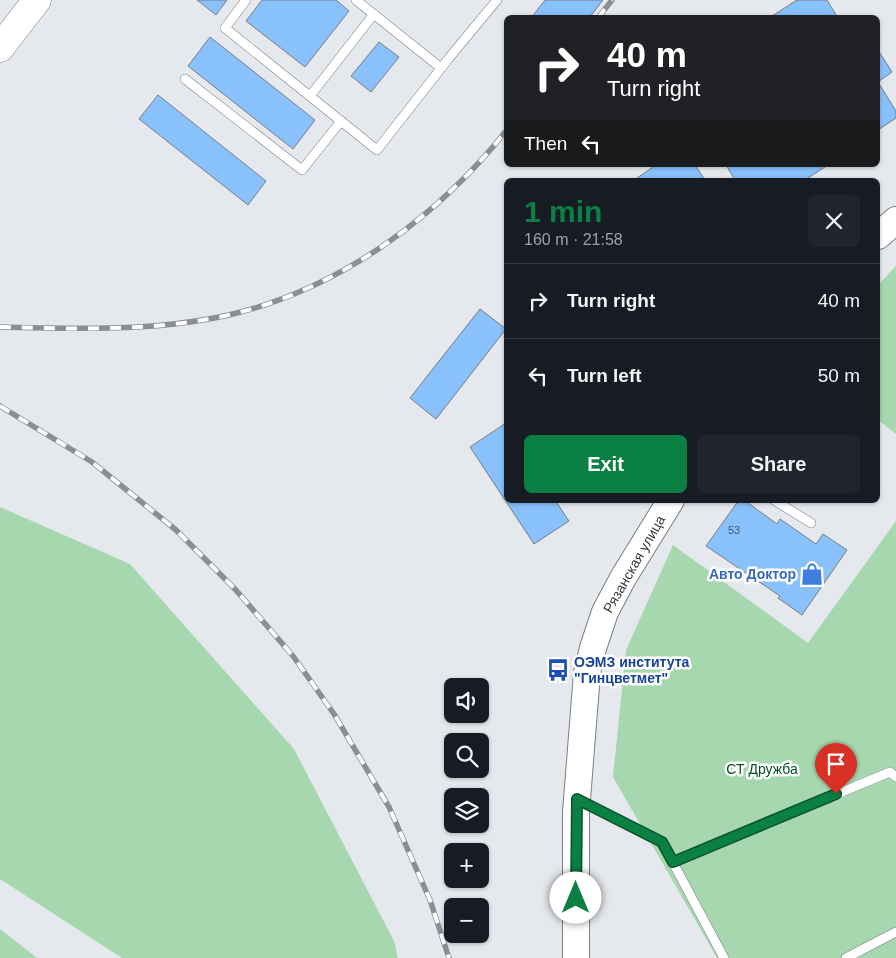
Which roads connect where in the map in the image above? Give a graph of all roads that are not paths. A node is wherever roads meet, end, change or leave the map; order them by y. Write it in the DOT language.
graph roads {
  1 [pos="37,0"];
  2 [pos="246,0"];
  3 [pos="356,0"];
  4 [pos="497,0"];
  5 [pos="374,14"];
  6 [pos="0,48"];
  7 [pos="441,68"];
  8 [pos="185,79"];
  9 [pos="310,96"];
  10 [pos="341,121"];
  11 [pos="896,220"];
  12 [pos="880,234"];
  13 [pos="669,503"];
  14 [pos="779,503"];
  15 [pos="811,523"];
  16 [pos="896,777"];
  17 [pos="577,799"];
  18 [pos="673,862"];
  19 [pos="896,932"];
  20 [pos="576,958"];
  21 [pos="724,958"];
  22 [pos="846,958"];
  1 -- 6 [label="highway"];
  2 -- 9 [label="lane"];
  3 -- 5 [label="lane"];
  4 -- 7 [label="lane"];
  5 -- 7 [label="lane"];
  5 -- 9 [label="lane"];
  7 -- 10 [label="lane"];
  8 -- 10 [label="lane"];
  9 -- 10 [label="lane"];
  11 -- 12 [label="street"];
  13 -- 17 [label="street, Рязанская улица"];
  14 -- 15 [label="lane"];
  16 -- 18 [label="lane"];
  17 -- 18 [label="lane"];
  17 -- 20 [label="street, Рязанская улица"];
  18 -- 21 [label="lane"];
  19 -- 22 [label="lane"];
}
